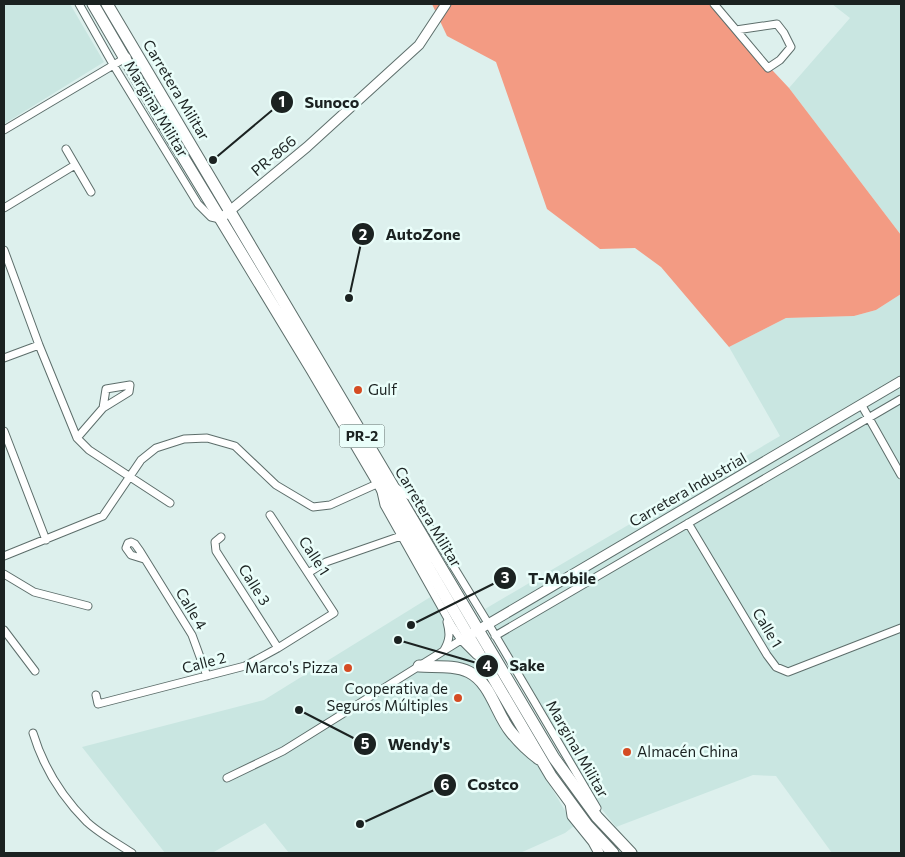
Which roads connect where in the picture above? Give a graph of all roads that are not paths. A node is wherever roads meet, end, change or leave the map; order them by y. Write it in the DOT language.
graph roads {
  1 [pos="79,4"];
  2 [pos="93,4"];
  3 [pos="107,4"];
  4 [pos="446,4"];
  5 [pos="714,4"];
  6 [pos="736,30"];
  7 [pos="135,51"];
  8 [pos="124,59"];
  9 [pos="114,66"];
  10 [pos="4,130"];
  11 [pos="66,149"];
  12 [pos="75,166"];
  13 [pos="91,192"];
  14 [pos="4,208"];
  15 [pos="230,211"];
  16 [pos="220,219"];
  17 [pos="4,250"];
  18 [pos="39,345"];
  19 [pos="4,358"];
  20 [pos="901,381"];
  21 [pos="901,399"];
  22 [pos="861,404"];
  23 [pos="103,408"];
  24 [pos="869,418"];
  25 [pos="4,431"];
  26 [pos="77,438"];
  27 [pos="901,475"];
  28 [pos="129,476"];
  29 [pos="379,483"];
  30 [pos="391,484"];
  31 [pos="170,503"];
  32 [pos="270,515"];
  33 [pos="688,523"];
  34 [pos="221,536"];
  35 [pos="401,536"];
  36 [pos="46,540"];
  37 [pos="4,556"];
  38 [pos="144,559"];
  39 [pos="308,573"];
  40 [pos="4,574"];
  41 [pos="88,606"];
  42 [pos="334,613"];
  43 [pos="446,614"];
  44 [pos="488,623"];
  45 [pos="901,628"];
  46 [pos="5,635"];
  47 [pos="469,635"];
  48 [pos="495,636"];
  49 [pos="278,648"];
  50 [pos="443,651"];
  51 [pos="419,666"];
  52 [pos="35,672"];
  53 [pos="207,676"];
  54 [pos="96,695"];
  55 [pos="33,733"];
  56 [pos="544,763"];
  57 [pos="227,778"];
  58 [pos="570,803"];
  59 [pos="612,834"];
  60 [pos="132,853"];
  61 [pos="599,853"];
  62 [pos="613,853"];
  63 [pos="631,853"];
  1 -- 9 [label="street, Marginal Militar"];
  2 -- 8 [label="main road, Carretera Militar / PR-2"];
  3 -- 7 [label="main road, Carretera Militar / PR-2"];
  4 -- 15 [label="street, PR-866 / PR-866"];
  5 -- 6 [label="street"];
  6 -- 6 [label="street"];
  7 -- 8 [label="street"];
  7 -- 15 [label="main road, Carretera Militar / PR-2"];
  8 -- 9 [label="street"];
  8 -- 16 [label="main road, Carretera Militar / PR-2"];
  9 -- 10 [label="street"];
  9 -- 16 [label="street, Marginal Militar"];
  11 -- 12 [label="street"];
  12 -- 13 [label="street"];
  12 -- 14 [label="street"];
  15 -- 16 [label="street, PR-866 / PR-866"];
  15 -- 30 [label="main road, Carretera Militar / PR-2"];
  16 -- 29 [label="main road, Carretera Militar / PR-2"];
  17 -- 18 [label="street"];
  18 -- 19 [label="street"];
  18 -- 26 [label="street"];
  20 -- 22 [label="street, Carretera Industrial"];
  21 -- 24 [label="street"];
  22 -- 24 [label="street"];
  22 -- 44 [label="street, Carretera Industrial"];
  23 -- 26 [label="street"];
  24 -- 27 [label="street"];
  24 -- 33 [label="street"];
  25 -- 36 [label="street"];
  26 -- 28 [label="street"];
  28 -- 29 [label="street"];
  28 -- 31 [label="street"];
  28 -- 36 [label="street"];
  29 -- 35 [label="street"];
  29 -- 47 [label="main road, Carretera Militar / PR-2"];
  30 -- 44 [label="street, Marginal Militar"];
  30 -- 47 [label="main road, Carretera Militar / PR-2"];
  32 -- 39 [label="street, Calle 1"];
  33 -- 45 [label="street, Calle 1"];
  33 -- 48 [label="street"];
  34 -- 49 [label="street, Calle 3"];
  35 -- 39 [label="street"];
  35 -- 43 [label="street"];
  36 -- 37 [label="street"];
  38 -- 53 [label="street, Calle 4"];
  39 -- 42 [label="street, Calle 1"];
  40 -- 41 [label="street"];
  42 -- 49 [label="street, Calle 2"];
  43 -- 47 [label="street"];
  43 -- 50 [label="street"];
  44 -- 47 [label="street, Carretera Industrial"];
  44 -- 48 [label="street, Marginal Militar"];
  46 -- 52 [label="street"];
  47 -- 50 [label="street"];
  47 -- 56 [label="main road, Carretera Militar / PR-2"];
  47 -- 59 [label="main road, Carretera Militar / PR-2"];
  48 -- 59 [label="street, Marginal Militar"];
  49 -- 53 [label="street, Calle 2"];
  50 -- 51 [label="street"];
  51 -- 56 [label="main road"];
  51 -- 57 [label="street"];
  53 -- 54 [label="street, Calle 2"];
  55 -- 60 [label="street"];
  56 -- 58 [label="main road, Carretera Militar / PR-2"];
  58 -- 61 [label="street"];
  58 -- 62 [label="main road, Carretera Militar / PR-2"];
  59 -- 63 [label="main road, Carretera Militar / PR-2"];
}
